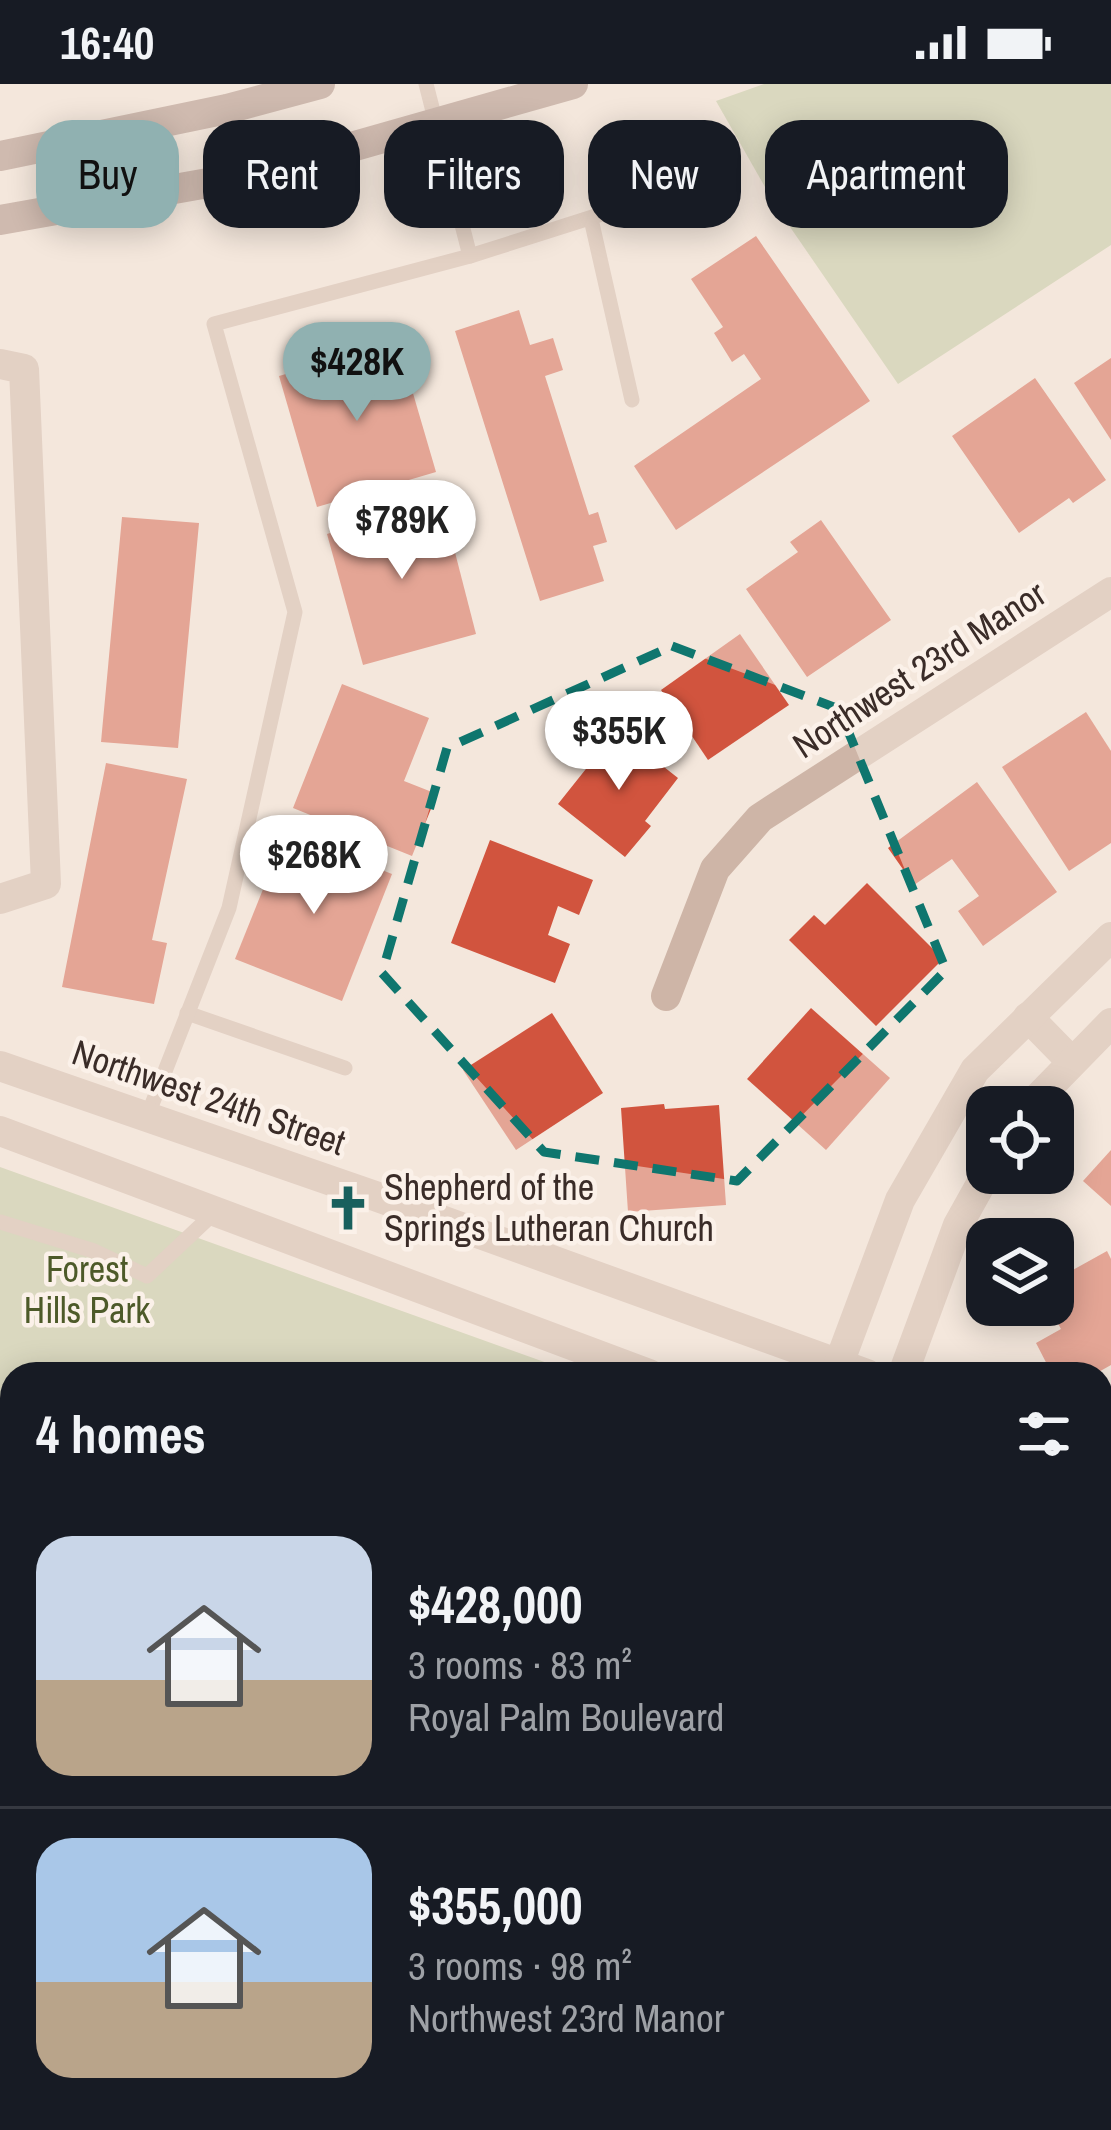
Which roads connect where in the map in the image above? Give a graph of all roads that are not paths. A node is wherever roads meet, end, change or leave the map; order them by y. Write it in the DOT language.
graph roads {
  1 [pos="320,84"];
  2 [pos="426,84"];
  3 [pos="573,84"];
  4 [pos="435,120"];
  5 [pos="450,120"];
  6 [pos="384,139"];
  7 [pos="0,156"];
  8 [pos="588,219"];
  9 [pos="0,220"];
  10 [pos="463,228"];
  11 [pos="593,228"];
  12 [pos="470,256"];
  13 [pos="0,364"];
  14 [pos="632,400"];
  15 [pos="1111,592"];
  16 [pos="0,898"];
  17 [pos="1111,937"];
  18 [pos="666,996"];
  19 [pos="187,1013"];
  20 [pos="1028,1017"];
  21 [pos="1111,1023"];
  22 [pos="1072,1062"];
  23 [pos="0,1066"];
  24 [pos="345,1068"];
  25 [pos="1049,1086"];
  26 [pos="147,1117"];
  27 [pos="0,1131"];
  28 [pos="975,1194"];
  29 [pos="216,1210"];
  30 [pos="0,1222"];
  31 [pos="617,1362"];
  32 [pos="825,1362"];
  33 [pos="850,1362"];
  34 [pos="907,1362"];
  1 -- 7 [label="main road"];
  2 -- 4 [label="lane"];
  3 -- 5 [label="main road"];
  6 -- 9 [label="main road"];
  8 -- 12 [label="lane"];
  10 -- 12 [label="lane"];
  11 -- 14 [label="lane"];
  12 -- 19 [label="lane"];
  13 -- 16 [label="street"];
  15 -- 18 [label="street, Northwest 23rd Manor"];
  17 -- 20 [label="street"];
  19 -- 24 [label="lane"];
  19 -- 26 [label="lane"];
  20 -- 22 [label="street"];
  20 -- 33 [label="street"];
  21 -- 22 [label="street"];
  22 -- 25 [label="street"];
  23 -- 26 [label="street, Northwest 24th Street"];
  26 -- 32 [label="street, Northwest 24th Street"];
  27 -- 29 [label="street"];
  28 -- 34 [label="street"];
  29 -- 30 [label="lane"];
  29 -- 31 [label="street"];
}
